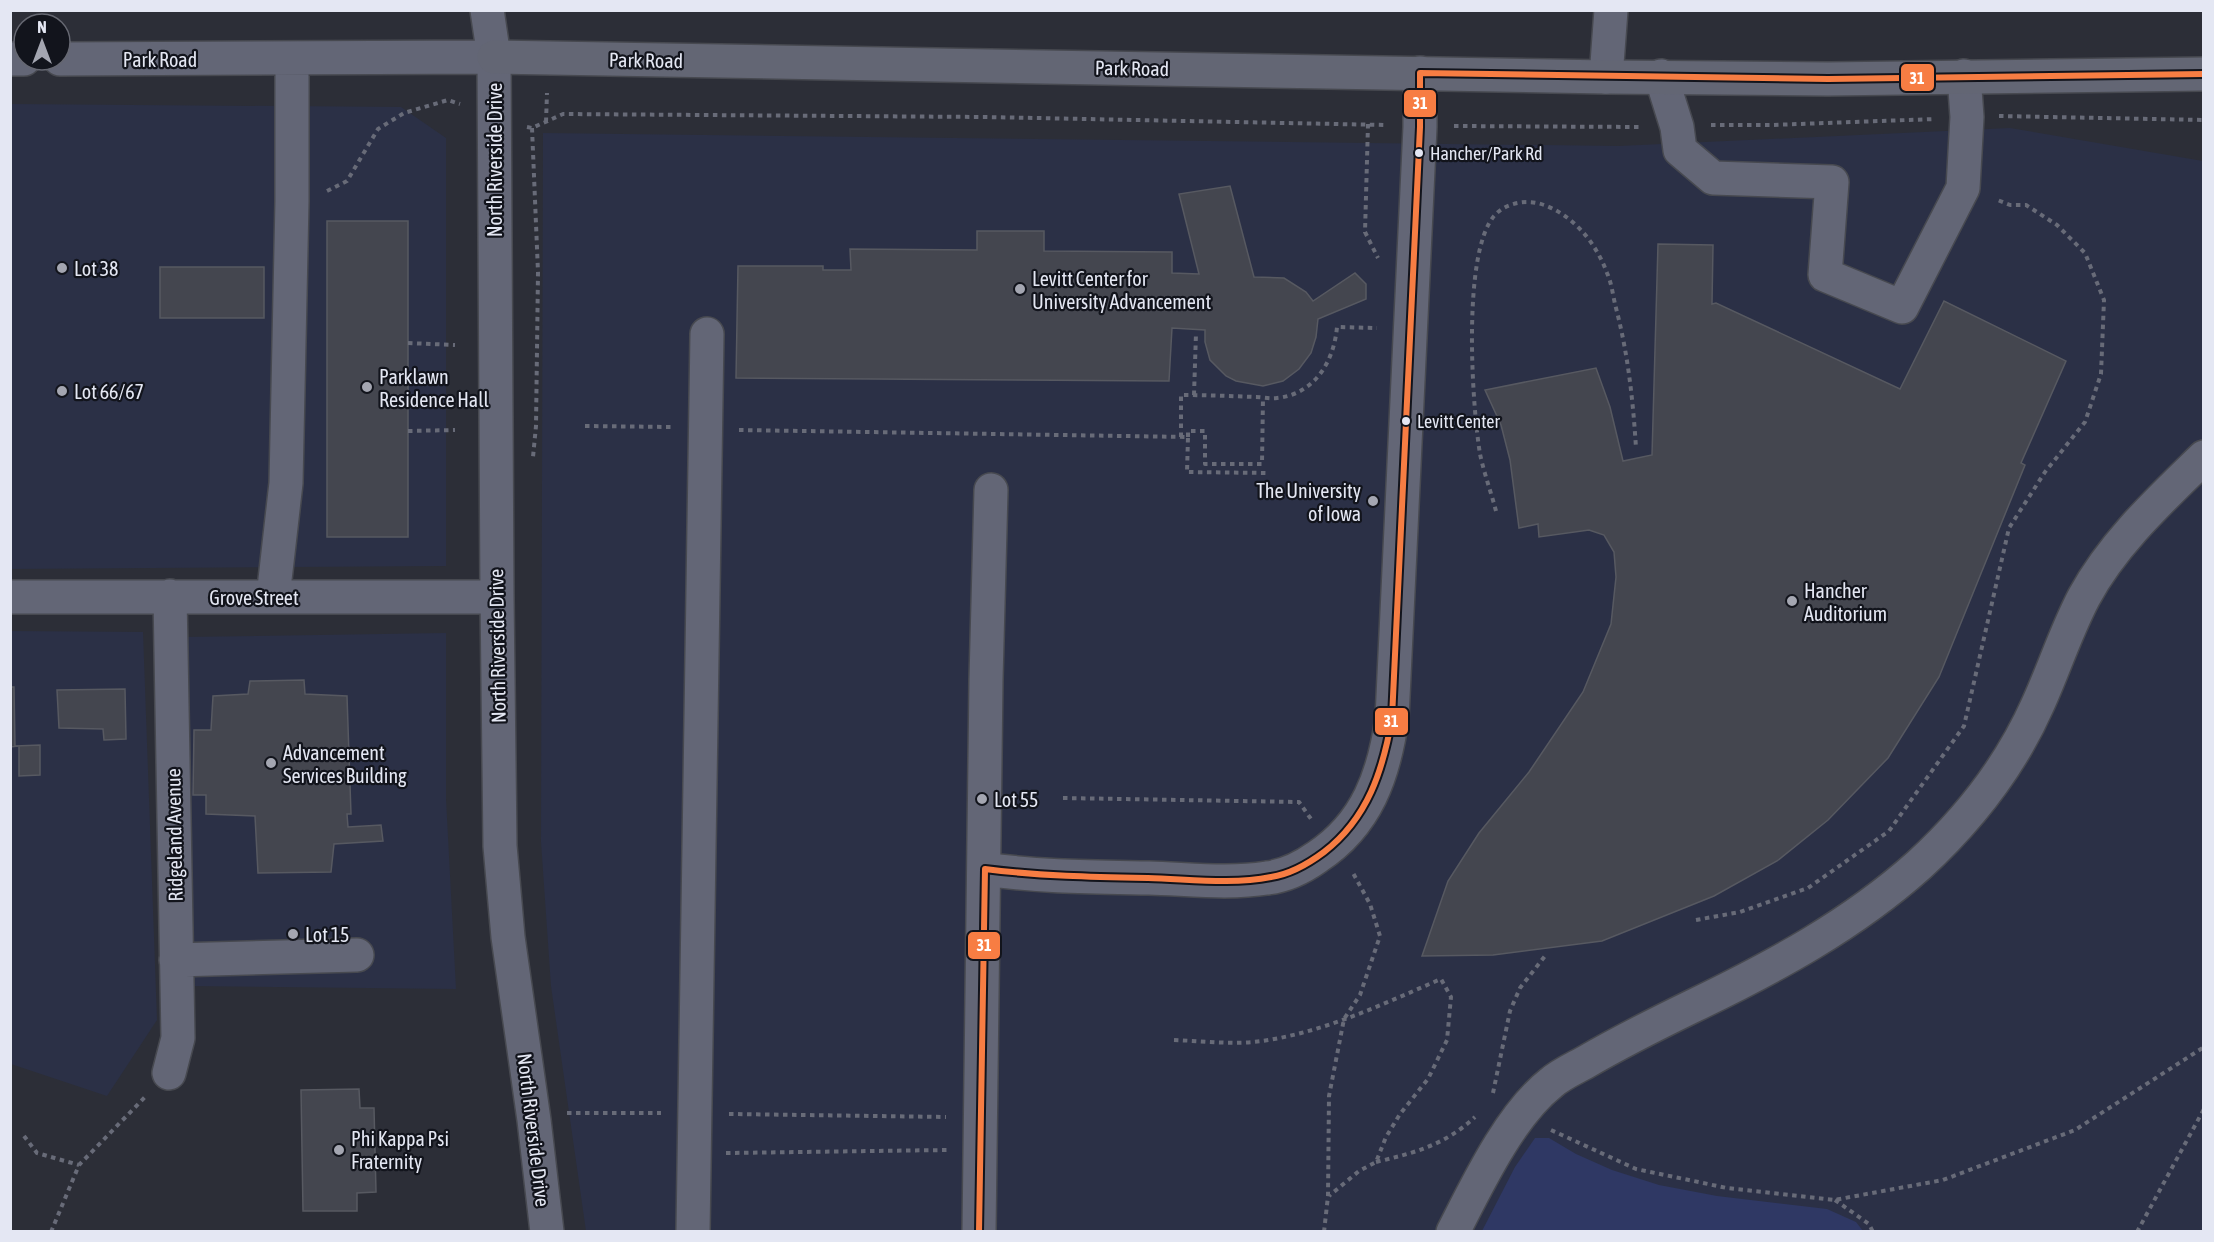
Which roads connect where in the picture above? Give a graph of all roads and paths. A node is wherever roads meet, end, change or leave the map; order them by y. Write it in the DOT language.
graph roads {
  1 [pos="487,10"];
  2 [pos="1611,10"];
  3 [pos="494,57"];
  4 [pos="72,59"];
  5 [pos="292,59"];
  6 [pos="1420,73"];
  7 [pos="2204,74"];
  8 [pos="1661,76"];
  9 [pos="1964,76"];
  10 [pos="1606,77"];
  11 [pos="494,117"];
  12 [pos="1967,117"];
  13 [pos="2204,120"];
  14 [pos="1420,127"];
  15 [pos="1677,127"];
  16 [pos="531,128"];
  17 [pos="1964,188"];
  18 [pos="292,201"];
  19 [pos="1377,328"];
  20 [pos="1196,333"];
  21 [pos="707,334"];
  22 [pos="408,344"];
  23 [pos="455,345"];
  24 [pos="1194,395"];
  25 [pos="1263,397"];
  26 [pos="585,426"];
  27 [pos="706,428"];
  28 [pos="455,430"];
  29 [pos="408,432"];
  30 [pos="1181,437"];
  31 [pos="1188,437"];
  32 [pos="1636,448"];
  33 [pos="2204,457"];
  34 [pos="532,462"];
  35 [pos="1267,473"];
  36 [pos="991,490"];
  37 [pos="1496,511"];
  38 [pos="170,596"];
  39 [pos="10,597"];
  40 [pos="273,597"];
  41 [pos="496,597"];
  42 [pos="1063,798"];
  43 [pos="1313,822"];
  44 [pos="985,869"];
  45 [pos="1696,920"];
  46 [pos="357,955"];
  47 [pos="1545,956"];
  48 [pos="176,960"];
  49 [pos="1174,1040"];
  50 [pos="2204,1047"];
  51 [pos="169,1073"];
  52 [pos="1490,1103"];
  53 [pos="2204,1109"];
  54 [pos="695,1113"];
  55 [pos="1520,1115"];
  56 [pos="981,1117"];
  57 [pos="564,1122"];
  58 [pos="24,1136"];
  59 [pos="723,1143"];
  60 [pos="981,1150"];
  61 [pos="1376,1162"];
  62 [pos="79,1165"];
  63 [pos="1328,1196"];
  64 [pos="1834,1200"];
  65 [pos="51,1232"];
  66 [pos="547,1232"];
  67 [pos="693,1232"];
  68 [pos="979,1232"];
  69 [pos="1454,1232"];
  70 [pos="1873,1232"];
  71 [pos="2137,1232"];
  1 -- 3 [label="street, North Riverside Drive"];
  2 -- 10 [label="street"];
  3 -- 5 [label="street, Park Road"];
  3 -- 6 [label="main road, Park Road"];
  3 -- 11 [label="street, North Riverside Drive"];
  4 -- 5 [label="street, Park Road"];
  5 -- 18 [label="street"];
  6 -- 10 [label="main road, Park Road"];
  6 -- 14 [label="street"];
  7 -- 9 [label="main road, Park Road"];
  8 -- 9 [label="main road, Park Road"];
  8 -- 10 [label="main road, Park Road"];
  8 -- 15 [label="street"];
  9 -- 12 [label="street"];
  11 -- 16 [label="path"];
  11 -- 18 [label="path"];
  11 -- 41 [label="street, North Riverside Drive"];
  12 -- 13 [label="path"];
  12 -- 15 [label="path"];
  12 -- 17 [label="street"];
  14 -- 15 [label="path"];
  14 -- 16 [label="path"];
  14 -- 44 [label="street"];
  15 -- 17 [label="street"];
  16 -- 34 [label="path"];
  17 -- 45 [label="path"];
  18 -- 40 [label="street"];
  19 -- 25 [label="path"];
  20 -- 24 [label="path"];
  21 -- 27 [label="street"];
  22 -- 23 [label="path"];
  24 -- 25 [label="path"];
  24 -- 30 [label="path"];
  25 -- 31 [label="path"];
  26 -- 27 [label="path"];
  27 -- 30 [label="path"];
  27 -- 54 [label="street"];
  28 -- 29 [label="path"];
  30 -- 31 [label="path"];
  31 -- 35 [label="path"];
  32 -- 37 [label="path"];
  33 -- 55 [label="street"];
  36 -- 44 [label="street"];
  38 -- 39 [label="street, Grove Street"];
  38 -- 40 [label="street, Grove Street"];
  38 -- 48 [label="street, Ridgeland Avenue"];
  40 -- 41 [label="street, Grove Street"];
  41 -- 66 [label="street, North Riverside Drive"];
  42 -- 43 [label="path"];
  44 -- 56 [label="street"];
  46 -- 48 [label="street"];
  47 -- 52 [label="path"];
  48 -- 51 [label="street, Ridgeland Avenue"];
  49 -- 61 [label="path"];
  50 -- 64 [label="path"];
  51 -- 62 [label="path"];
  52 -- 55 [label="path"];
  52 -- 61 [label="path"];
  53 -- 71 [label="path"];
  54 -- 56 [label="path"];
  54 -- 57 [label="path"];
  54 -- 67 [label="street"];
  55 -- 64 [label="path"];
  55 -- 69 [label="street"];
  56 -- 60 [label="street"];
  58 -- 62 [label="path"];
  59 -- 60 [label="path"];
  60 -- 68 [label="street"];
  61 -- 63 [label="path"];
  62 -- 65 [label="path"];
  64 -- 70 [label="path"];
}
